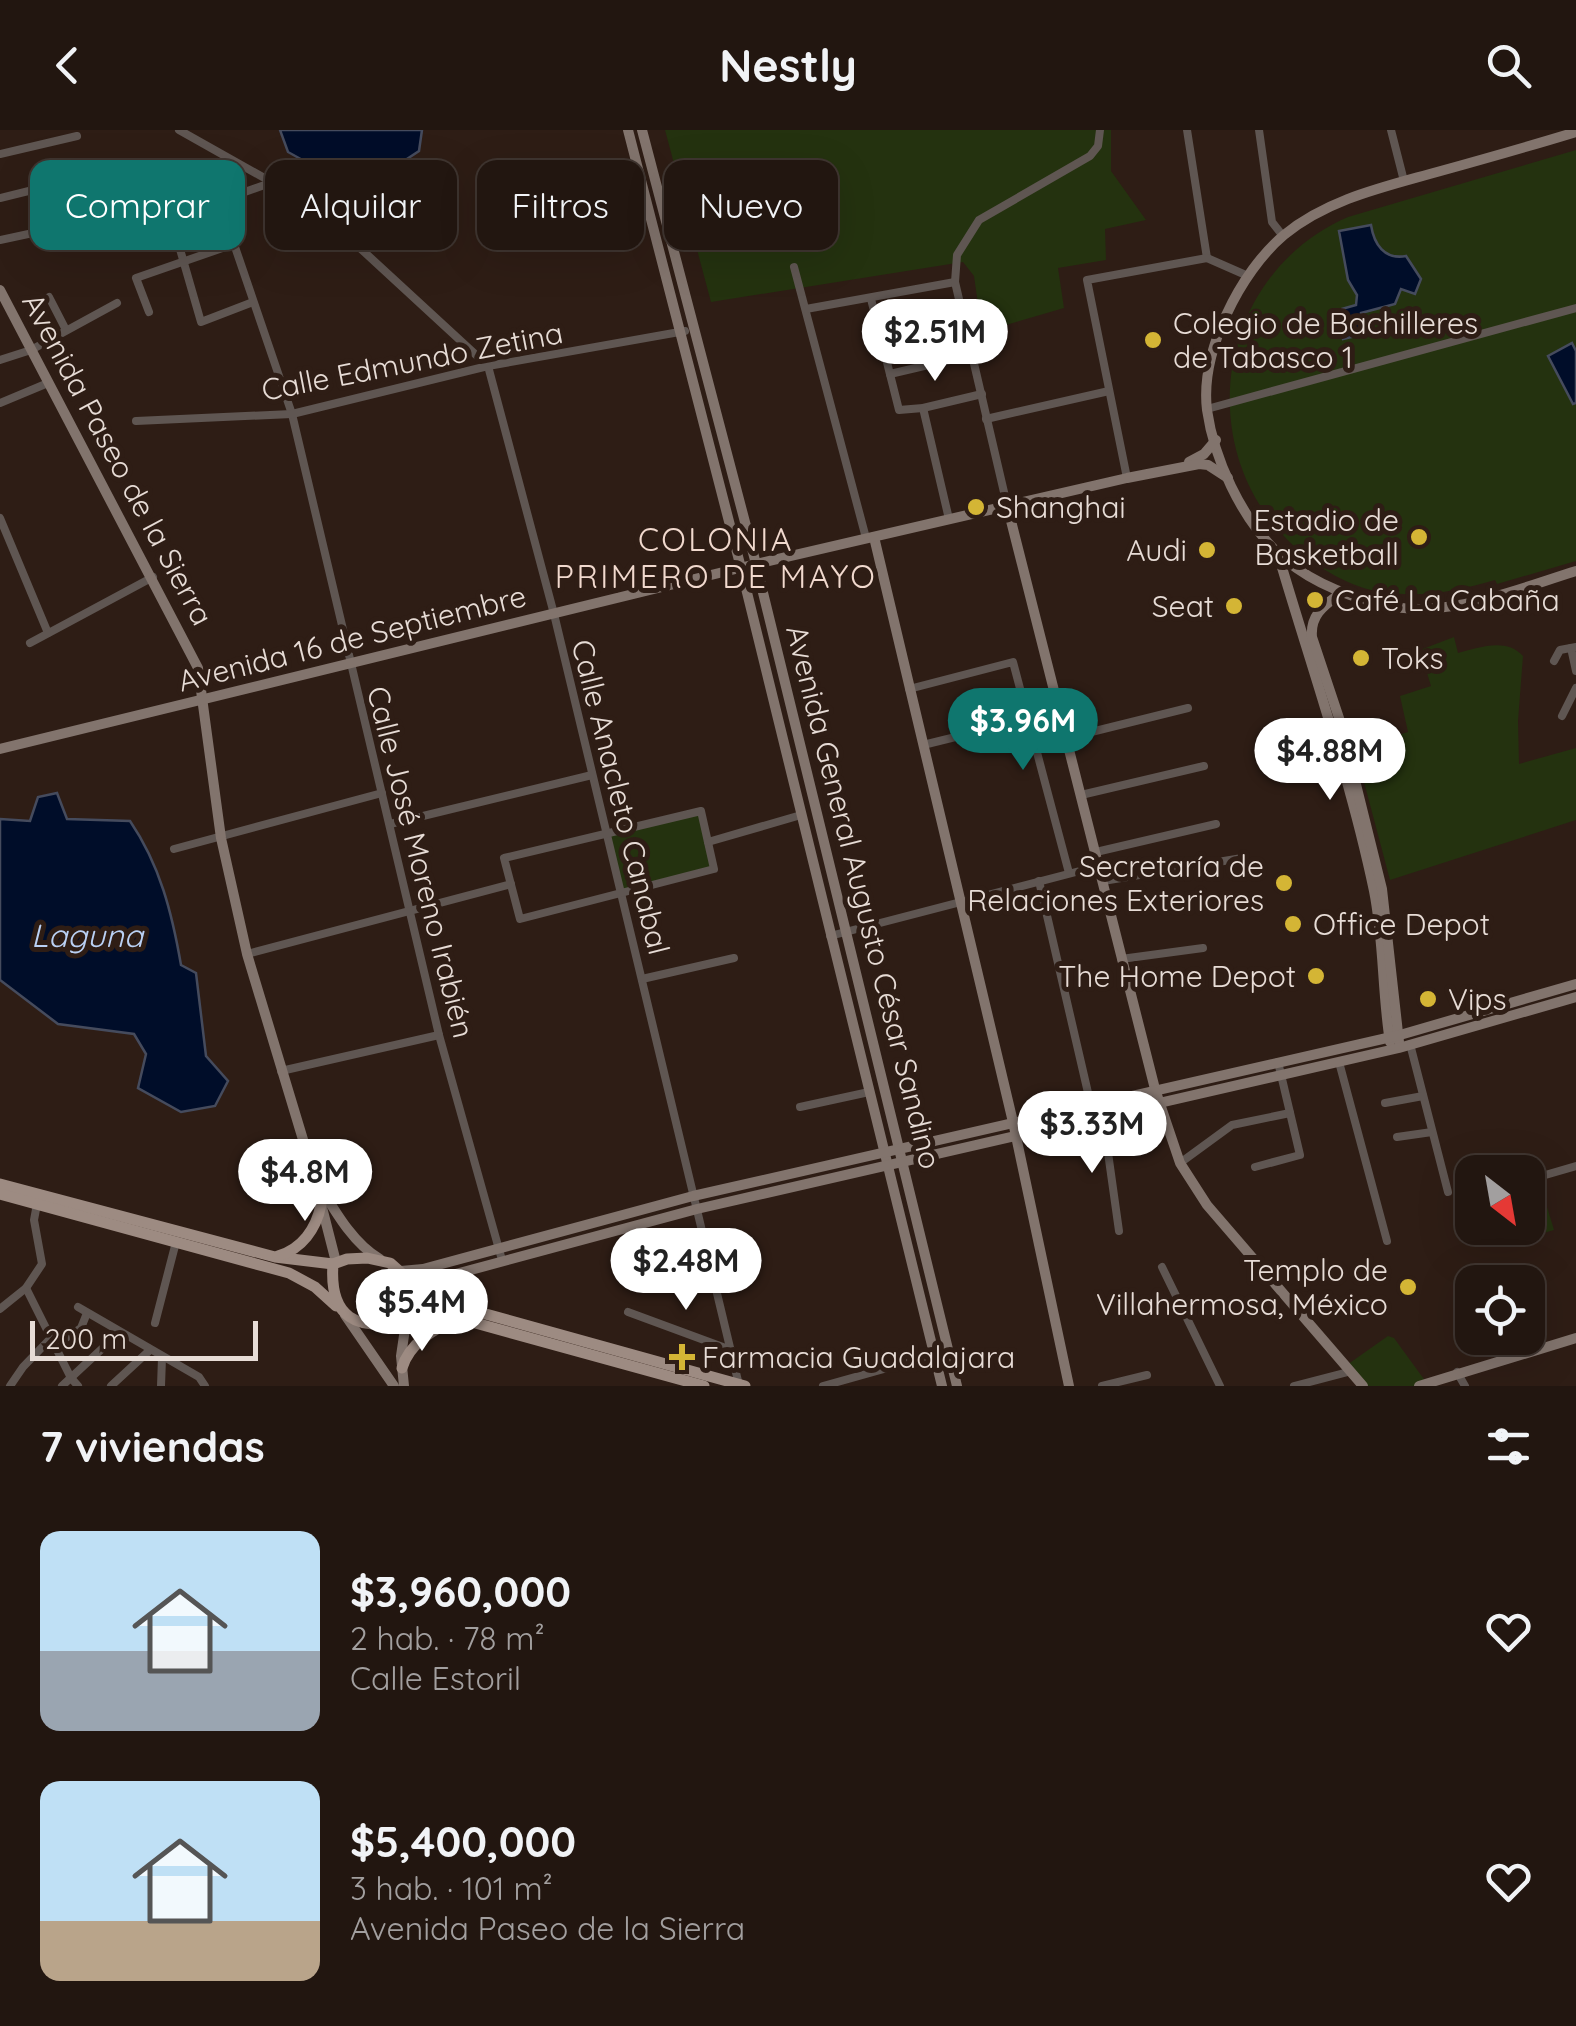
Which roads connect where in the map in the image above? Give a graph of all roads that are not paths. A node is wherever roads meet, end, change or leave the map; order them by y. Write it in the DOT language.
graph roads {
  1 [pos="179,130"];
  2 [pos="628,130"];
  3 [pos="642,130"];
  4 [pos="1100,130"];
  5 [pos="1187,130"];
  6 [pos="1259,130"];
  7 [pos="1390,130"];
  8 [pos="1576,132"];
  9 [pos="77,136"];
  10 [pos="0,154"];
  11 [pos="265,178"];
  12 [pos="1404,181"];
  13 [pos="30,190"];
  14 [pos="0,198"];
  15 [pos="30,234"];
  16 [pos="1284,236"];
  17 [pos="0,240"];
  18 [pos="179,250"];
  19 [pos="362,250"];
  20 [pos="1206,258"];
  21 [pos="182,260"];
  22 [pos="794,268"];
  23 [pos="1248,276"];
  24 [pos="954,282"];
  25 [pos="0,290"];
  26 [pos="49,297"];
  27 [pos="870,299"];
  28 [pos="253,302"];
  29 [pos="117,303"];
  30 [pos="1576,308"];
  31 [pos="806,309"];
  32 [pos="150,312"];
  33 [pos="694,329"];
  34 [pos="66,330"];
  35 [pos="678,332"];
  36 [pos="0,346"];
  37 [pos="32,350"];
  38 [pos="971,356"];
  39 [pos="4,359"];
  40 [pos="488,366"];
  41 [pos="890,374"];
  42 [pos="48,383"];
  43 [pos="1109,391"];
  44 [pos="982,394"];
  45 [pos="0,403"];
  46 [pos="924,408"];
  47 [pos="1207,409"];
  48 [pos="292,414"];
  49 [pos="986,419"];
  50 [pos="136,421"];
  51 [pos="1216,440"];
  52 [pos="1184,465"];
  53 [pos="1127,478"];
  54 [pos="1228,478"];
  55 [pos="1007,506"];
  56 [pos="0,518"];
  57 [pos="949,519"];
  58 [pos="870,538"];
  59 [pos="1278,553"];
  60 [pos="756,564"];
  61 [pos="741,568"];
  62 [pos="1576,571"];
  63 [pos="153,577"];
  64 [pos="1342,592"];
  65 [pos="554,614"];
  66 [pos="48,633"];
  67 [pos="30,642"];
  68 [pos="1574,648"];
  69 [pos="1554,661"];
  70 [pos="349,665"];
  71 [pos="1576,671"];
  72 [pos="909,688"];
  73 [pos="1576,688"];
  74 [pos="205,700"];
  75 [pos="1329,701"];
  76 [pos="1188,708"];
  77 [pos="1061,711"];
  78 [pos="1562,716"];
  79 [pos="1028,719"];
  80 [pos="1067,738"];
  81 [pos="923,745"];
  82 [pos="0,750"];
  83 [pos="1204,766"];
  84 [pos="592,775"];
  85 [pos="382,792"];
  86 [pos="1080,795"];
  87 [pos="800,815"];
  88 [pos="390,824"];
  89 [pos="1216,824"];
  90 [pos="607,835"];
  91 [pos="221,838"];
  92 [pos="708,842"];
  93 [pos="174,849"];
  94 [pos="1096,852"];
  95 [pos="1242,858"];
  96 [pos="1099,866"];
  97 [pos="1069,873"];
  98 [pos="1040,880"];
  99 [pos="1103,881"];
  100 [pos="511,884"];
  101 [pos="619,892"];
  102 [pos="960,901"];
  103 [pos="410,910"];
  104 [pos="846,932"];
  105 [pos="830,936"];
  106 [pos="1202,948"];
  107 [pos="248,954"];
  108 [pos="734,958"];
  109 [pos="1121,958"];
  110 [pos="642,980"];
  111 [pos="1576,984"];
  112 [pos="1576,997"];
  113 [pos="1474,1020"];
  114 [pos="439,1035"];
  115 [pos="1398,1043"];
  116 [pos="1278,1062"];
  117 [pos="1339,1062"];
  118 [pos="281,1070"];
  119 [pos="1281,1076"];
  120 [pos="1154,1090"];
  121 [pos="868,1092"];
  122 [pos="1423,1096"];
  123 [pos="1385,1102"];
  124 [pos="1159,1104"];
  125 [pos="1090,1105"];
  126 [pos="800,1107"];
  127 [pos="1290,1113"];
  128 [pos="1098,1118"];
  129 [pos="1013,1122"];
  130 [pos="1432,1132"];
  131 [pos="1016,1136"];
  132 [pos="1397,1137"];
  133 [pos="901,1148"];
  134 [pos="883,1152"];
  135 [pos="904,1162"];
  136 [pos="1180,1163"];
  137 [pos="886,1166"];
  138 [pos="1576,1166"];
  139 [pos="1254,1167"];
  140 [pos="1545,1175"];
  141 [pos="314,1176"];
  142 [pos="0,1184"];
  143 [pos="1448,1192"];
  144 [pos="0,1194"];
  145 [pos="695,1202"];
  146 [pos="37,1204"];
  147 [pos="321,1205"];
  148 [pos="1119,1231"];
  149 [pos="1388,1241"];
  150 [pos="176,1242"];
  151 [pos="500,1254"];
  152 [pos="274,1256"];
  153 [pos="381,1260"];
  154 [pos="335,1263"];
  155 [pos="1162,1267"];
  156 [pos="401,1271"];
  157 [pos="26,1288"];
  158 [pos="416,1290"];
  159 [pos="78,1308"];
  160 [pos="0,1309"];
  161 [pos="341,1310"];
  162 [pos="628,1312"];
  163 [pos="87,1313"];
  164 [pos="409,1318"];
  165 [pos="464,1320"];
  166 [pos="155,1322"];
  167 [pos="120,1332"];
  168 [pos="1576,1338"];
  169 [pos="52,1342"];
  170 [pos="150,1350"];
  171 [pos="731,1350"];
  172 [pos="948,1351"];
  173 [pos="934,1355"];
  174 [pos="162,1358"];
  175 [pos="402,1368"];
  176 [pos="1348,1372"];
  177 [pos="1456,1372"];
  178 [pos="1147,1375"];
  179 [pos="71,1378"];
  180 [pos="10,1386"];
  181 [pos="62,1386"];
  182 [pos="78,1386"];
  183 [pos="111,1386"];
  184 [pos="162,1386"];
  185 [pos="204,1386"];
  186 [pos="394,1386"];
  187 [pos="404,1386"];
  188 [pos="704,1386"];
  189 [pos="741,1386"];
  190 [pos="823,1386"];
  191 [pos="942,1386"];
  192 [pos="957,1386"];
  193 [pos="1068,1386"];
  194 [pos="1102,1386"];
  195 [pos="1220,1386"];
  196 [pos="1294,1386"];
  197 [pos="1363,1386"];
  198 [pos="1418,1386"];
  199 [pos="1465,1386"];
  1 -- 11 [label="street"];
  2 -- 35 [label="main road, Avenida General Augusto César Sandino"];
  3 -- 33 [label="main road, Avenida General Augusto César Sandino"];
  4 -- 24 [label="street"];
  5 -- 20 [label="street"];
  6 -- 16 [label="street"];
  7 -- 12 [label="street"];
  8 -- 12 [label="main road"];
  9 -- 10 [label="street"];
  12 -- 16 [label="main road"];
  13 -- 14 [label="street"];
  15 -- 17 [label="street"];
  16 -- 23 [label="main road"];
  18 -- 21 [label="street"];
  19 -- 40 [label="street"];
  20 -- 23 [label="street"];
  20 -- 43 [label="street"];
  21 -- 28 [label="street, Calle José Moreno Irabién"];
  21 -- 28 [label="street"];
  21 -- 32 [label="street"];
  22 -- 31 [label="street"];
  23 -- 47 [label="main road"];
  24 -- 27 [label="street"];
  24 -- 38 [label="street"];
  25 -- 37 [label="main road, Avenida Paseo de la Sierra"];
  26 -- 34 [label="street"];
  27 -- 31 [label="street"];
  27 -- 41 [label="street"];
  28 -- 48 [label="street, Calle José Moreno Irabién"];
  29 -- 34 [label="street"];
  30 -- 47 [label="street"];
  31 -- 58 [label="street"];
  33 -- 35 [label="street, Calle Edmundo Zetina"];
  33 -- 60 [label="main road, Avenida General Augusto César Sandino"];
  34 -- 37 [label="street"];
  35 -- 40 [label="street, Calle Edmundo Zetina"];
  35 -- 61 [label="main road, Avenida General Augusto César Sandino"];
  36 -- 39 [label="street"];
  37 -- 39 [label="street"];
  37 -- 42 [label="main road, Avenida Paseo de la Sierra"];
  38 -- 41 [label="street"];
  38 -- 44 [label="street"];
  40 -- 48 [label="street, Calle Edmundo Zetina"];
  40 -- 65 [label="street, Calle Anacleto Canabal"];
  41 -- 46 [label="street"];
  42 -- 45 [label="street"];
  42 -- 63 [label="main road, Avenida Paseo de la Sierra"];
  43 -- 49 [label="street"];
  43 -- 53 [label="street"];
  44 -- 46 [label="street"];
  44 -- 49 [label="street"];
  46 -- 57 [label="street"];
  47 -- 51 [label="main road"];
  48 -- 50 [label="street, Calle Edmundo Zetina"];
  48 -- 70 [label="street, Calle José Moreno Irabién"];
  49 -- 55 [label="street"];
  51 -- 52 [label="main road, Avenida 16 de Septiembre"];
  51 -- 54 [label="main road"];
  52 -- 53 [label="main road, Avenida 16 de Septiembre"];
  52 -- 54 [label="main road, Avenida 16 de Septiembre"];
  53 -- 55 [label="main road, Avenida 16 de Septiembre"];
  54 -- 59 [label="main road"];
  55 -- 57 [label="main road, Avenida 16 de Septiembre"];
  55 -- 77 [label="main road"];
  56 -- 66 [label="street"];
  57 -- 58 [label="main road, Avenida 16 de Septiembre"];
  58 -- 60 [label="main road, Avenida 16 de Septiembre"];
  58 -- 72 [label="main road"];
  59 -- 64 [label="main road"];
  59 -- 75 [label="main road"];
  60 -- 61 [label="main road, Avenida 16 de Septiembre"];
  60 -- 104 [label="main road, Avenida General Augusto César Sandino"];
  61 -- 65 [label="main road, Avenida 16 de Septiembre"];
  61 -- 87 [label="main road, Avenida General Augusto César Sandino"];
  62 -- 64 [label="main road"];
  63 -- 66 [label="street"];
  63 -- 74 [label="main road, Avenida Paseo de la Sierra"];
  64 -- 75 [label="main road"];
  65 -- 70 [label="main road, Avenida 16 de Septiembre"];
  65 -- 84 [label="street, Calle Anacleto Canabal"];
  66 -- 67 [label="street"];
  68 -- 69 [label="street"];
  68 -- 71 [label="street"];
  70 -- 74 [label="main road, Avenida 16 de Septiembre"];
  70 -- 85 [label="street, Calle José Moreno Irabién"];
  72 -- 79 [label="street"];
  72 -- 81 [label="main road"];
  73 -- 78 [label="street"];
  74 -- 82 [label="main road, Avenida 16 de Septiembre"];
  74 -- 91 [label="main road, Avenida Paseo de la Sierra"];
  75 -- 115 [label="main road"];
  76 -- 80 [label="street"];
  77 -- 79 [label="street"];
  77 -- 80 [label="main road"];
  79 -- 81 [label="street"];
  79 -- 97 [label="street"];
  80 -- 86 [label="main road"];
  81 -- 102 [label="main road"];
  83 -- 86 [label="street"];
  84 -- 88 [label="street"];
  84 -- 90 [label="street, Calle Anacleto Canabal"];
  85 -- 88 [label="street, Calle José Moreno Irabién"];
  85 -- 91 [label="street"];
  86 -- 94 [label="main road"];
  87 -- 92 [label="street"];
  87 -- 105 [label="main road, Avenida General Augusto César Sandino"];
  88 -- 103 [label="street, Calle José Moreno Irabién"];
  89 -- 94 [label="street"];
  90 -- 92 [label="street"];
  90 -- 100 [label="street"];
  90 -- 101 [label="street, Calle Anacleto Canabal"];
  91 -- 93 [label="street"];
  91 -- 107 [label="main road, Avenida Paseo de la Sierra"];
  92 -- 101 [label="street"];
  94 -- 96 [label="main road"];
  95 -- 99 [label="street"];
  96 -- 97 [label="street"];
  96 -- 99 [label="main road"];
  97 -- 98 [label="street"];
  98 -- 102 [label="street"];
  98 -- 125 [label="street"];
  99 -- 109 [label="main road"];
  100 -- 101 [label="street"];
  100 -- 103 [label="street"];
  101 -- 110 [label="street, Calle Anacleto Canabal"];
  102 -- 104 [label="street"];
  102 -- 129 [label="main road"];
  103 -- 107 [label="street"];
  103 -- 114 [label="street, Calle José Moreno Irabién"];
  104 -- 105 [label="street"];
  104 -- 133 [label="main road, Avenida General Augusto César Sandino"];
  105 -- 121 [label="main road, Avenida General Augusto César Sandino"];
  106 -- 109 [label="street"];
  107 -- 118 [label="main road, Avenida Paseo de la Sierra"];
  108 -- 110 [label="street"];
  109 -- 120 [label="main road"];
  110 -- 145 [label="street, Calle Anacleto Canabal"];
  111 -- 113 [label="main road"];
  112 -- 113 [label="main road"];
  113 -- 115 [label="main road"];
  114 -- 118 [label="street"];
  114 -- 151 [label="street, Calle José Moreno Irabién"];
  115 -- 116 [label="main road"];
  115 -- 117 [label="main road"];
  115 -- 122 [label="street"];
  116 -- 119 [label="street"];
  116 -- 120 [label="main road"];
  117 -- 119 [label="main road"];
  117 -- 149 [label="street"];
  118 -- 141 [label="main road, Avenida Paseo de la Sierra"];
  119 -- 124 [label="main road"];
  119 -- 127 [label="street"];
  120 -- 124 [label="main road"];
  120 -- 125 [label="main road"];
  121 -- 126 [label="street"];
  121 -- 134 [label="main road, Avenida General Augusto César Sandino"];
  122 -- 123 [label="street"];
  122 -- 130 [label="street"];
  124 -- 128 [label="main road"];
  124 -- 136 [label="main road"];
  125 -- 128 [label="street"];
  125 -- 129 [label="main road"];
  127 -- 136 [label="street"];
  127 -- 139 [label="street"];
  128 -- 131 [label="main road"];
  128 -- 148 [label="street"];
  129 -- 131 [label="main road"];
  129 -- 133 [label="main road"];
  130 -- 132 [label="street"];
  130 -- 143 [label="street"];
  131 -- 135 [label="main road"];
  131 -- 193 [label="main road"];
  133 -- 134 [label="main road"];
  133 -- 135 [label="main road, Avenida General Augusto César Sandino"];
  134 -- 137 [label="main road, Avenida General Augusto César Sandino"];
  134 -- 145 [label="main road"];
  135 -- 137 [label="main road"];
  135 -- 172 [label="main road, Avenida General Augusto César Sandino"];
  136 -- 176 [label="main road"];
  137 -- 145 [label="main road"];
  137 -- 173 [label="main road, Avenida General Augusto César Sandino"];
  138 -- 140 [label="street"];
  141 -- 147 [label="main road, Avenida Paseo de la Sierra"];
  141 -- 153 [label="main road, Avenida Paseo de la Sierra"];
  142 -- 152 [label="main road"];
  144 -- 146 [label="main road"];
  145 -- 151 [label="main road"];
  145 -- 171 [label="street, Calle Anacleto Canabal"];
  146 -- 150 [label="main road"];
  146 -- 157 [label="street"];
  147 -- 152 [label="main road"];
  147 -- 154 [label="main road, Avenida Paseo de la Sierra"];
  150 -- 161 [label="main road"];
  150 -- 166 [label="street"];
  151 -- 156 [label="main road"];
  151 -- 158 [label="main road"];
  152 -- 154 [label="main road"];
  153 -- 154 [label="main road"];
  153 -- 156 [label="main road"];
  154 -- 161 [label="main road"];
  155 -- 195 [label="street"];
  156 -- 158 [label="main road"];
  157 -- 160 [label="street"];
  157 -- 169 [label="street"];
  158 -- 164 [label="main road"];
  158 -- 189 [label="main road"];
  159 -- 163 [label="street"];
  161 -- 164 [label="main road"];
  161 -- 186 [label="main road"];
  162 -- 171 [label="street"];
  163 -- 167 [label="street"];
  163 -- 169 [label="street"];
  164 -- 165 [label="main road"];
  164 -- 175 [label="main road"];
  165 -- 175 [label="main road"];
  165 -- 188 [label="main road"];
  167 -- 170 [label="street"];
  167 -- 179 [label="street"];
  168 -- 177 [label="main road"];
  169 -- 179 [label="street"];
  169 -- 180 [label="street"];
  170 -- 174 [label="street"];
  170 -- 183 [label="street"];
  171 -- 189 [label="street, Calle Anacleto Canabal"];
  172 -- 173 [label="street"];
  172 -- 192 [label="main road, Avenida General Augusto César Sandino"];
  173 -- 190 [label="street"];
  173 -- 191 [label="main road, Avenida General Augusto César Sandino"];
  174 -- 184 [label="street"];
  174 -- 185 [label="street"];
  175 -- 187 [label="main road"];
  176 -- 196 [label="street"];
  176 -- 197 [label="main road"];
  177 -- 198 [label="main road"];
  177 -- 199 [label="street"];
  178 -- 194 [label="street"];
  179 -- 181 [label="street"];
  179 -- 182 [label="street"];
}
